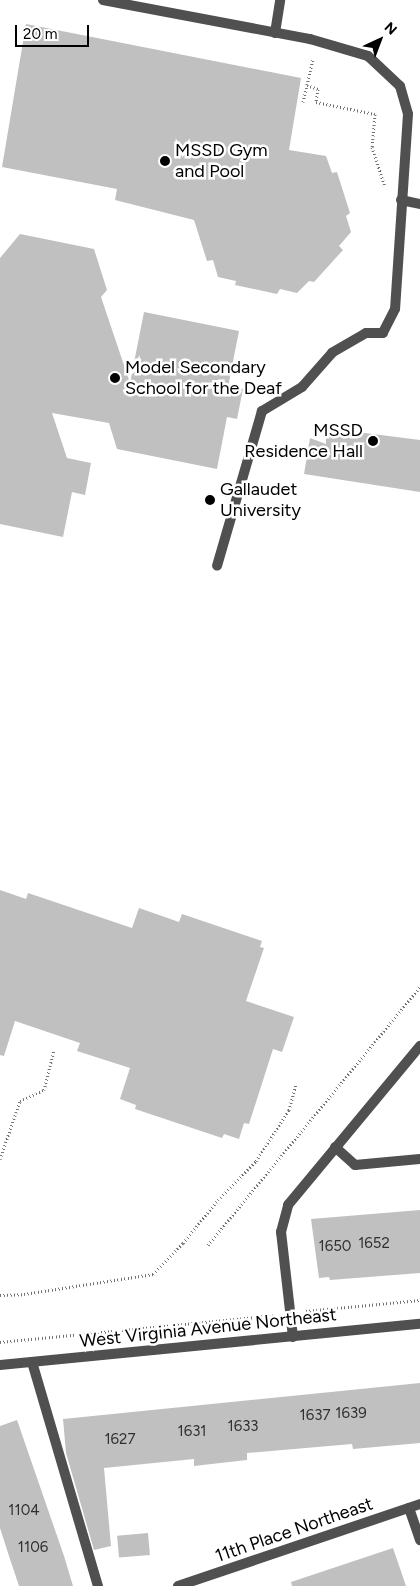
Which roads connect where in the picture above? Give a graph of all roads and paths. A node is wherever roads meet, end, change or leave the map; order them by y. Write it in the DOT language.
graph roads {
  1 [pos="103,0"];
  2 [pos="280,0"];
  3 [pos="275,33"];
  4 [pos="315,51"];
  5 [pos="307,85"];
  6 [pos="303,102"];
  7 [pos="387,192"];
  8 [pos="401,200"];
  9 [pos="420,204"];
  10 [pos="217,566"];
  11 [pos="420,987"];
  12 [pos="420,1046"];
  13 [pos="54,1050"];
  14 [pos="296,1084"];
  15 [pos="335,1147"];
  16 [pos="0,1159"];
  17 [pos="420,1159"];
  18 [pos="208,1245"];
  19 [pos="0,1295"];
  20 [pos="420,1300"];
  21 [pos="316,1310"];
  22 [pos="264,1316"];
  23 [pos="420,1324"];
  24 [pos="293,1337"];
  25 [pos="0,1342"];
  26 [pos="32,1362"];
  27 [pos="0,1365"];
  28 [pos="420,1504"];
  29 [pos="408,1508"];
  30 [pos="420,1540"];
  31 [pos="98,1586"];
  32 [pos="178,1586"];
  1 -- 3 [label="street"];
  2 -- 3 [label="street"];
  3 -- 8 [label="street"];
  4 -- 5 [label="path"];
  5 -- 6 [label="path"];
  5 -- 7 [label="path"];
  8 -- 9 [label="street"];
  8 -- 10 [label="street"];
  11 -- 18 [label="path"];
  12 -- 15 [label="street"];
  13 -- 16 [label="path"];
  14 -- 19 [label="path"];
  15 -- 17 [label="street"];
  15 -- 24 [label="street"];
  20 -- 21 [label="path"];
  22 -- 25 [label="path"];
  23 -- 24 [label="street, West Virginia Avenue Northeast"];
  24 -- 26 [label="street, West Virginia Avenue Northeast"];
  26 -- 27 [label="street, West Virginia Avenue Northeast"];
  26 -- 31 [label="street"];
  28 -- 29 [label="street, 11th Place Northeast"];
  29 -- 30 [label="street"];
  29 -- 32 [label="street, 11th Place Northeast"];
}
